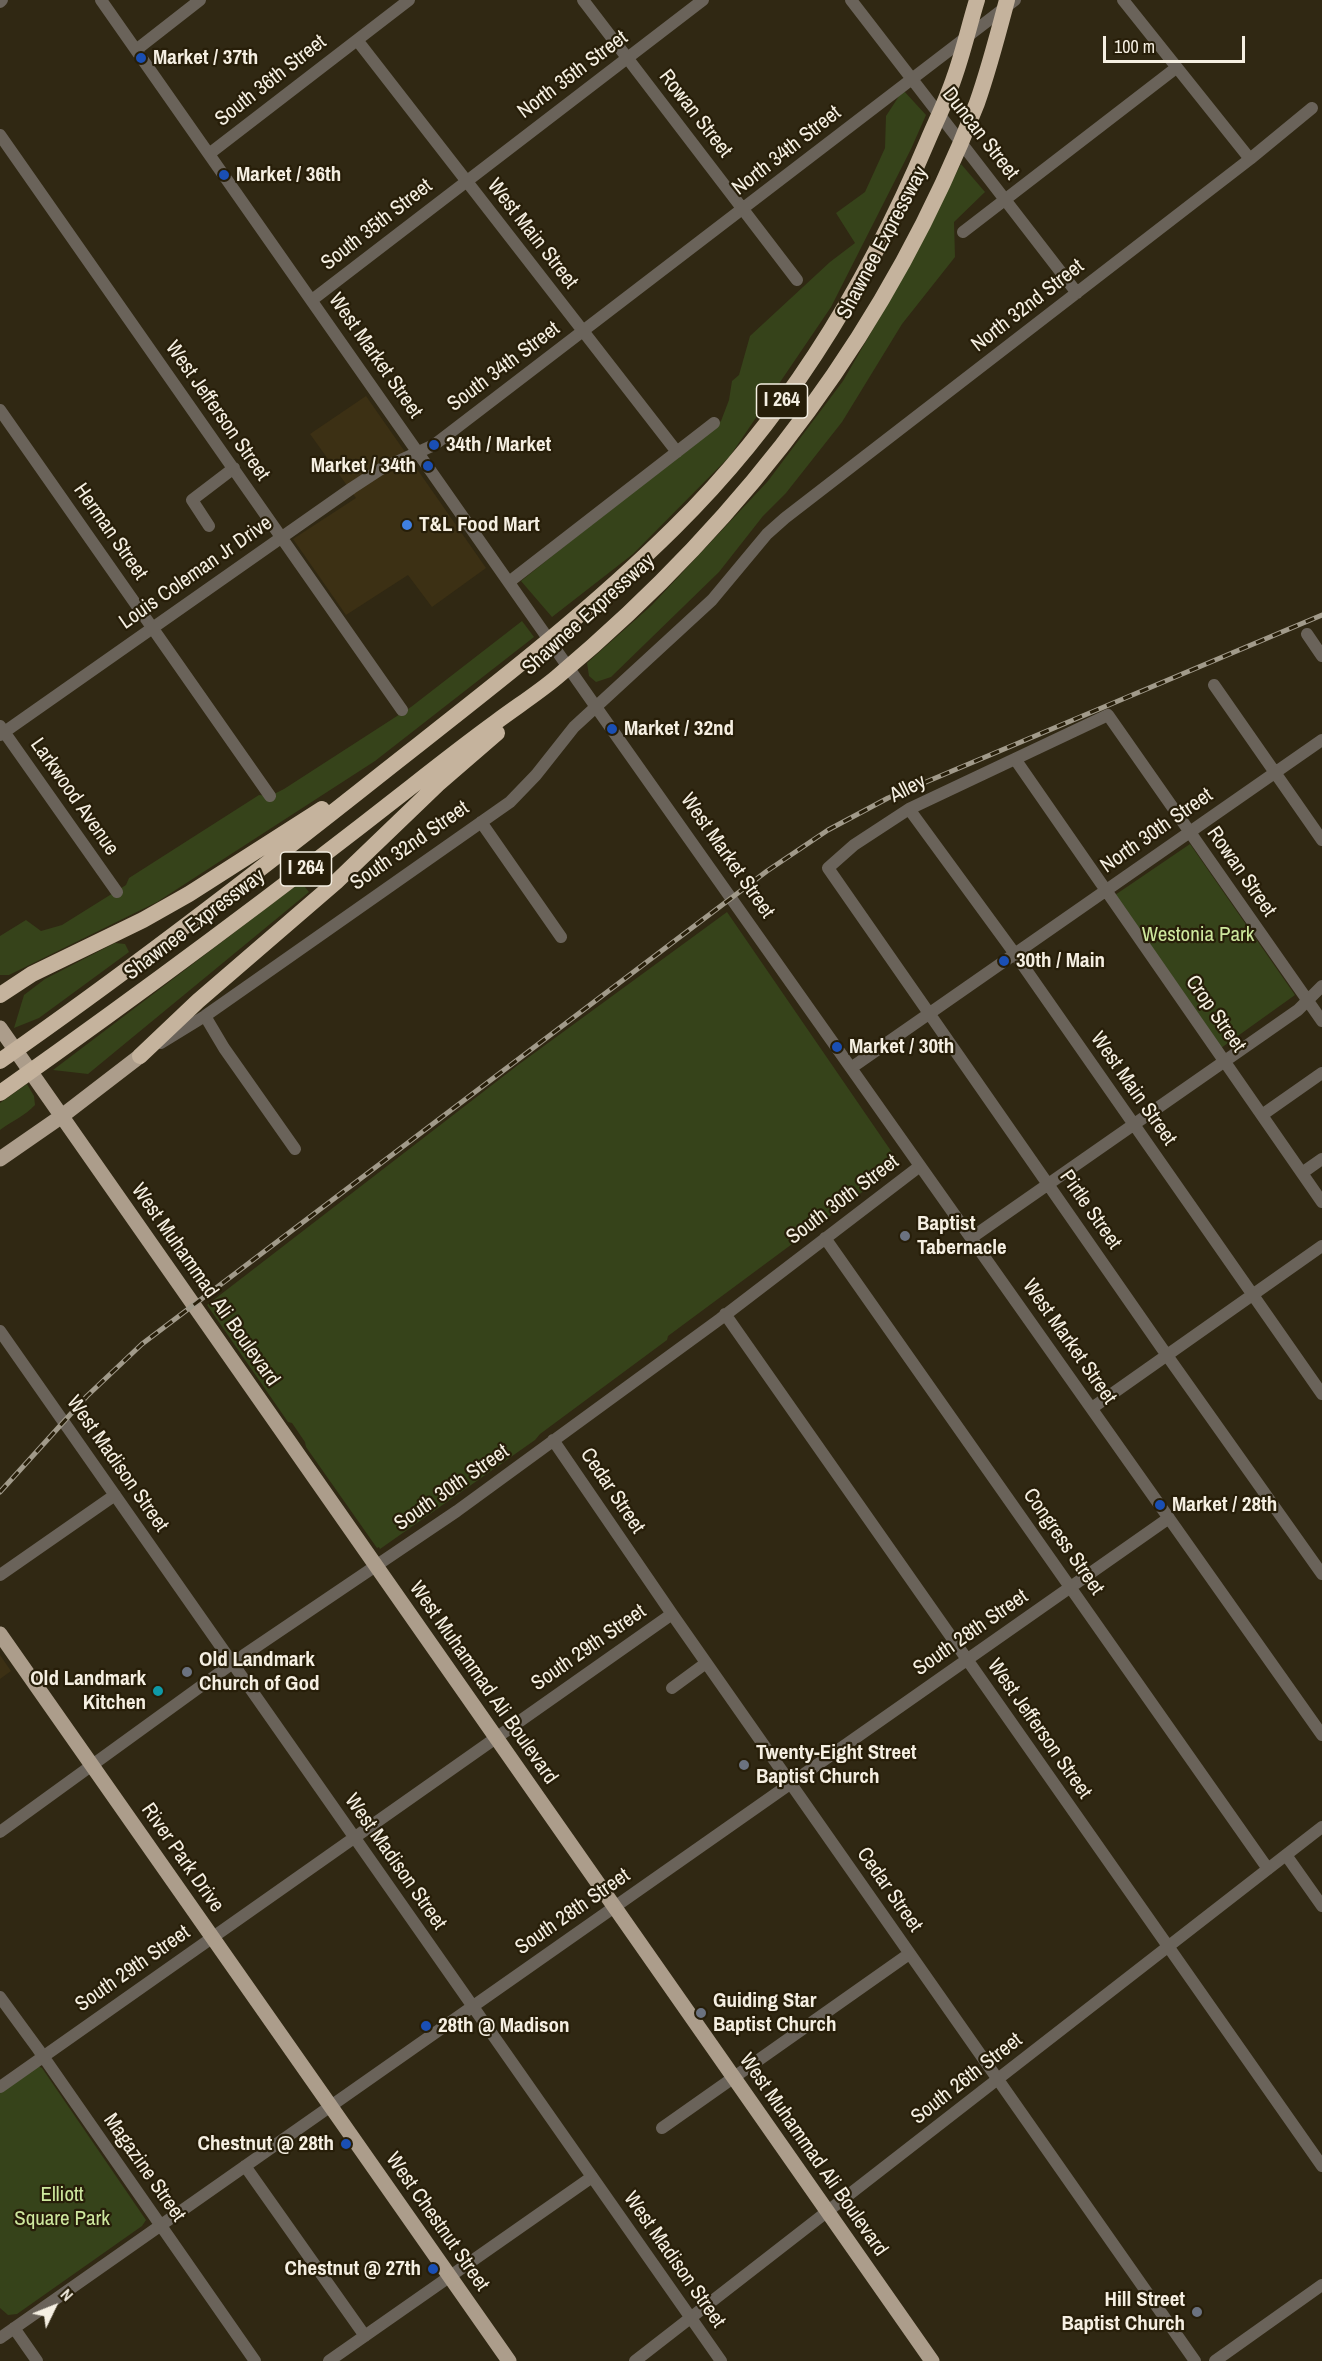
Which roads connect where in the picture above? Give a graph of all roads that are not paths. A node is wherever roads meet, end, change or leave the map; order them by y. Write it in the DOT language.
graph roads {
  1 [pos="101,0"];
  2 [pos="200,0"];
  3 [pos="409,0"];
  4 [pos="583,0"];
  5 [pos="704,0"];
  6 [pos="851,0"];
  7 [pos="1007,0"];
  8 [pos="1015,0"];
  9 [pos="1123,0"];
  10 [pos="976,4"];
  11 [pos="357,40"];
  12 [pos="136,50"];
  13 [pos="627,58"];
  14 [pos="1176,68"];
  15 [pos="912,79"];
  16 [pos="1312,108"];
  17 [pos="0,135"];
  18 [pos="209,154"];
  19 [pos="1250,159"];
  20 [pos="467,181"];
  21 [pos="1005,199"];
  22 [pos="744,209"];
  23 [pos="963,232"];
  24 [pos="797,280"];
  25 [pos="1077,292"];
  26 [pos="312,300"];
  27 [pos="583,332"];
  28 [pos="0,410"];
  29 [pos="714,423"];
  30 [pos="418,452"];
  31 [pos="677,452"];
  32 [pos="234,468"];
  33 [pos="209,526"];
  34 [pos="767,534"];
  35 [pos="282,537"];
  36 [pos="509,582"];
  37 [pos="152,627"];
  38 [pos="1307,634"];
  39 [pos="1322,656"];
  40 [pos="555,678"];
  41 [pos="1214,685"];
  42 [pos="596,707"];
  43 [pos="402,710"];
  44 [pos="1108,715"];
  45 [pos="1,731"];
  46 [pos="1322,740"];
  47 [pos="413,750"];
  48 [pos="1015,759"];
  49 [pos="1276,772"];
  50 [pos="270,796"];
  51 [pos="909,809"];
  52 [pos="481,822"];
  53 [pos="1190,832"];
  54 [pos="1322,840"];
  55 [pos="828,868"];
  56 [pos="1106,890"];
  57 [pos="117,892"];
  58 [pos="561,937"];
  59 [pos="1015,954"];
  60 [pos="32,974"];
  61 [pos="0,984"];
  62 [pos="1322,986"];
  63 [pos="0,995"];
  64 [pos="1307,1000"];
  65 [pos="929,1013"];
  66 [pos="205,1016"];
  67 [pos="1322,1021"];
  68 [pos="3,1034"];
  69 [pos="140,1056"];
  70 [pos="0,1061"];
  71 [pos="1224,1061"];
  72 [pos="851,1068"];
  73 [pos="1322,1073"];
  74 [pos="0,1093"];
  75 [pos="1262,1115"];
  76 [pos="62,1116"];
  77 [pos="1134,1124"];
  78 [pos="295,1149"];
  79 [pos="0,1159"];
  80 [pos="1322,1159"];
  81 [pos="920,1166"];
  82 [pos="1302,1173"];
  83 [pos="1048,1184"];
  84 [pos="1322,1202"];
  85 [pos="825,1238"];
  86 [pos="971,1238"];
  87 [pos="1322,1246"];
  88 [pos="1252,1295"];
  89 [pos="725,1314"];
  90 [pos="0,1331"];
  91 [pos="1166,1354"];
  92 [pos="1322,1394"];
  93 [pos="1092,1408"];
  94 [pos="553,1440"];
  95 [pos="115,1495"];
  96 [pos="1169,1518"];
  97 [pos="375,1565"];
  98 [pos="1322,1574"];
  99 [pos="0,1575"];
  100 [pos="1071,1587"];
  101 [pos="672,1614"];
  102 [pos="0,1634"];
  103 [pos="967,1660"];
  104 [pos="706,1663"];
  105 [pos="233,1664"];
  106 [pos="672,1688"];
  107 [pos="1322,1735"];
  108 [pos="496,1737"];
  109 [pos="92,1764"];
  110 [pos="790,1784"];
  111 [pos="1322,1827"];
  112 [pos="0,1832"];
  113 [pos="354,1837"];
  114 [pos="1286,1855"];
  115 [pos="1268,1869"];
  116 [pos="1322,1906"];
  117 [pos="614,1907"];
  118 [pos="212,1938"];
  119 [pos="1168,1947"];
  120 [pos="909,1954"];
  121 [pos="0,1997"];
  122 [pos="472,2007"];
  123 [pos="43,2057"];
  124 [pos="734,2078"];
  125 [pos="997,2079"];
  126 [pos="0,2087"];
  127 [pos="330,2107"];
  128 [pos="662,2128"];
  129 [pos="245,2166"];
  130 [pos="1322,2166"];
  131 [pos="592,2177"];
  132 [pos="827,2212"];
  133 [pos="160,2226"];
  134 [pos="449,2277"];
  135 [pos="1322,2285"];
  136 [pos="691,2318"];
  137 [pos="15,2328"];
  138 [pos="364,2336"];
  139 [pos="0,2338"];
  140 [pos="38,2361"];
  141 [pos="255,2361"];
  142 [pos="329,2361"];
  143 [pos="508,2361"];
  144 [pos="635,2361"];
  145 [pos="721,2361"];
  146 [pos="932,2361"];
  147 [pos="1195,2361"];
  148 [pos="1215,2361"];
  1 -- 12 [label="street, West Market Street"];
  2 -- 12 [label="street"];
  3 -- 11 [label="street, South 36th Street"];
  4 -- 13 [label="street, Rowan Street"];
  5 -- 13 [label="street, North 35th Street"];
  6 -- 15 [label="street, Duncan Street"];
  7 -- 40 [label="highway, Shawnee Expressway / I 264"];
  8 -- 15 [label="street, North 34th Street"];
  9 -- 14 [label="street"];
  10 -- 47 [label="highway, Shawnee Expressway / I 264"];
  11 -- 18 [label="street, South 36th Street"];
  11 -- 20 [label="street, West Main Street"];
  12 -- 18 [label="street, West Market Street"];
  13 -- 20 [label="street, North 35th Street"];
  13 -- 22 [label="street, Rowan Street"];
  14 -- 19 [label="street"];
  14 -- 21 [label="street"];
  15 -- 21 [label="street, Duncan Street"];
  15 -- 22 [label="street, North 34th Street"];
  16 -- 19 [label="street, North 32nd Street"];
  17 -- 32 [label="street, West Jefferson Street"];
  18 -- 26 [label="street, West Market Street"];
  19 -- 25 [label="street, North 32nd Street"];
  20 -- 26 [label="street, South 35th Street"];
  20 -- 27 [label="street, West Main Street"];
  21 -- 23 [label="street"];
  21 -- 25 [label="street, Duncan Street"];
  22 -- 24 [label="street, Rowan Street"];
  22 -- 27 [label="street, North 34th Street"];
  25 -- 34 [label="street, North 32nd Street"];
  26 -- 30 [label="street, West Market Street"];
  27 -- 30 [label="street, South 34th Street"];
  27 -- 31 [label="street, West Main Street"];
  28 -- 37 [label="street, Herman Street"];
  29 -- 31 [label="street"];
  30 -- 35 [label="street, Louis Coleman Jr Drive"];
  30 -- 36 [label="street, West Market Street"];
  31 -- 36 [label="street"];
  32 -- 33 [label="street"];
  32 -- 35 [label="street, West Jefferson Street"];
  34 -- 42 [label="street, South 32nd Street"];
  35 -- 37 [label="street, Louis Coleman Jr Drive"];
  35 -- 43 [label="street, West Jefferson Street"];
  36 -- 42 [label="street, West Market Street"];
  37 -- 45 [label="street, Louis Coleman Jr Drive"];
  37 -- 50 [label="street, Herman Street"];
  38 -- 39 [label="street"];
  40 -- 69 [label="highway"];
  40 -- 74 [label="highway, Shawnee Expressway / I 264"];
  41 -- 49 [label="street"];
  42 -- 52 [label="street, South 32nd Street"];
  42 -- 72 [label="street, West Market Street"];
  44 -- 48 [label="street, Alley"];
  44 -- 53 [label="street, Rowan Street"];
  45 -- 57 [label="street, Larkwood Avenue"];
  46 -- 49 [label="street, North 30th Street"];
  47 -- 60 [label="highway"];
  47 -- 70 [label="highway, Shawnee Expressway / I 264"];
  48 -- 51 [label="street, Alley"];
  48 -- 56 [label="street, Crop Street"];
  49 -- 53 [label="street, North 30th Street"];
  49 -- 54 [label="street"];
  51 -- 55 [label="street, Alley"];
  51 -- 59 [label="street, West Main Street"];
  52 -- 58 [label="street"];
  52 -- 66 [label="street, South 32nd Street"];
  53 -- 56 [label="street, North 30th Street"];
  53 -- 64 [label="street, Rowan Street"];
  55 -- 65 [label="street, Pirtle Street"];
  56 -- 59 [label="street, North 30th Street"];
  56 -- 71 [label="street, Crop Street"];
  59 -- 65 [label="street"];
  59 -- 77 [label="street, West Main Street"];
  60 -- 61 [label="highway"];
  60 -- 63 [label="highway"];
  62 -- 64 [label="street"];
  64 -- 67 [label="street, Rowan Street"];
  64 -- 71 [label="street"];
  65 -- 72 [label="street"];
  65 -- 83 [label="street, Pirtle Street"];
  66 -- 69 [label="street, South 32nd Street"];
  66 -- 78 [label="street"];
  68 -- 76 [label="main road, West Muhammad Ali Boulevard"];
  69 -- 76 [label="main road, South 32nd Street"];
  71 -- 75 [label="street, Crop Street"];
  71 -- 77 [label="street"];
  72 -- 81 [label="street, West Market Street"];
  73 -- 75 [label="street"];
  75 -- 82 [label="street, Crop Street"];
  76 -- 79 [label="main road, South 32nd Street"];
  76 -- 97 [label="main road, West Muhammad Ali Boulevard"];
  77 -- 83 [label="street"];
  77 -- 88 [label="street, West Main Street"];
  80 -- 82 [label="street"];
  81 -- 85 [label="street, South 30th Street"];
  81 -- 86 [label="street, West Market Street"];
  82 -- 84 [label="street, Crop Street"];
  83 -- 86 [label="street"];
  83 -- 91 [label="street, Pirtle Street"];
  85 -- 89 [label="street, South 30th Street"];
  85 -- 100 [label="street, Congress Street"];
  86 -- 93 [label="street, West Market Street"];
  87 -- 88 [label="street"];
  88 -- 91 [label="street"];
  88 -- 92 [label="street, West Main Street"];
  89 -- 94 [label="street, South 30th Street"];
  89 -- 103 [label="street, West Jefferson Street"];
  90 -- 95 [label="street, West Madison Street"];
  91 -- 93 [label="street"];
  91 -- 98 [label="street, Pirtle Street"];
  93 -- 96 [label="street, West Market Street"];
  94 -- 97 [label="street, South 30th Street"];
  94 -- 101 [label="street, Cedar Street"];
  95 -- 99 [label="street"];
  95 -- 105 [label="street, West Madison Street"];
  96 -- 100 [label="street, South 28th Street"];
  96 -- 107 [label="street, West Market Street"];
  97 -- 105 [label="street, South 30th Street"];
  97 -- 108 [label="main road, West Muhammad Ali Boulevard"];
  100 -- 103 [label="street, South 28th Street"];
  100 -- 115 [label="street, Congress Street"];
  101 -- 104 [label="street, Cedar Street"];
  101 -- 108 [label="street, South 29th Street"];
  102 -- 109 [label="main road, River Park Drive"];
  103 -- 110 [label="street, South 28th Street"];
  103 -- 119 [label="street, West Jefferson Street"];
  104 -- 106 [label="street"];
  104 -- 110 [label="street, Cedar Street"];
  105 -- 109 [label="street, South 30th Street"];
  105 -- 113 [label="street, West Madison Street"];
  108 -- 113 [label="street, South 29th Street"];
  108 -- 117 [label="main road, West Muhammad Ali Boulevard"];
  109 -- 112 [label="street, South 30th Street"];
  109 -- 118 [label="main road, River Park Drive"];
  110 -- 117 [label="street, South 28th Street"];
  110 -- 120 [label="street, Cedar Street"];
  111 -- 114 [label="street, South 26th Street"];
  113 -- 118 [label="street, South 29th Street"];
  113 -- 122 [label="street, West Madison Street"];
  114 -- 115 [label="street, South 26th Street"];
  114 -- 116 [label="street"];
  115 -- 119 [label="street, South 26th Street"];
  117 -- 122 [label="street, South 28th Street"];
  117 -- 124 [label="main road, West Muhammad Ali Boulevard"];
  118 -- 123 [label="street, South 29th Street"];
  118 -- 127 [label="main road, River Park Drive"];
  119 -- 125 [label="street, South 26th Street"];
  119 -- 130 [label="street, West Jefferson Street"];
  120 -- 124 [label="street"];
  120 -- 125 [label="street, Cedar Street"];
  121 -- 123 [label="street, Magazine Street"];
  122 -- 127 [label="street, South 28th Street"];
  122 -- 131 [label="street, West Madison Street"];
  123 -- 126 [label="street, South 29th Street"];
  123 -- 133 [label="street, Magazine Street"];
  124 -- 128 [label="street"];
  124 -- 132 [label="main road, West Muhammad Ali Boulevard"];
  125 -- 132 [label="street, South 26th Street"];
  125 -- 147 [label="street, Cedar Street"];
  127 -- 129 [label="street, South 28th Street"];
  127 -- 134 [label="main road, West Chestnut Street"];
  129 -- 133 [label="street, South 28th Street"];
  129 -- 138 [label="street"];
  131 -- 134 [label="street"];
  131 -- 136 [label="street, West Madison Street"];
  132 -- 136 [label="street, South 26th Street"];
  132 -- 146 [label="main road, West Muhammad Ali Boulevard"];
  133 -- 137 [label="street, South 28th Street"];
  133 -- 141 [label="street, Magazine Street"];
  134 -- 138 [label="street"];
  134 -- 143 [label="main road, West Chestnut Street"];
  135 -- 148 [label="street"];
  136 -- 144 [label="street, South 26th Street"];
  136 -- 145 [label="street, West Madison Street"];
  137 -- 139 [label="street, South 28th Street"];
  137 -- 140 [label="street"];
  138 -- 142 [label="street"];
}
